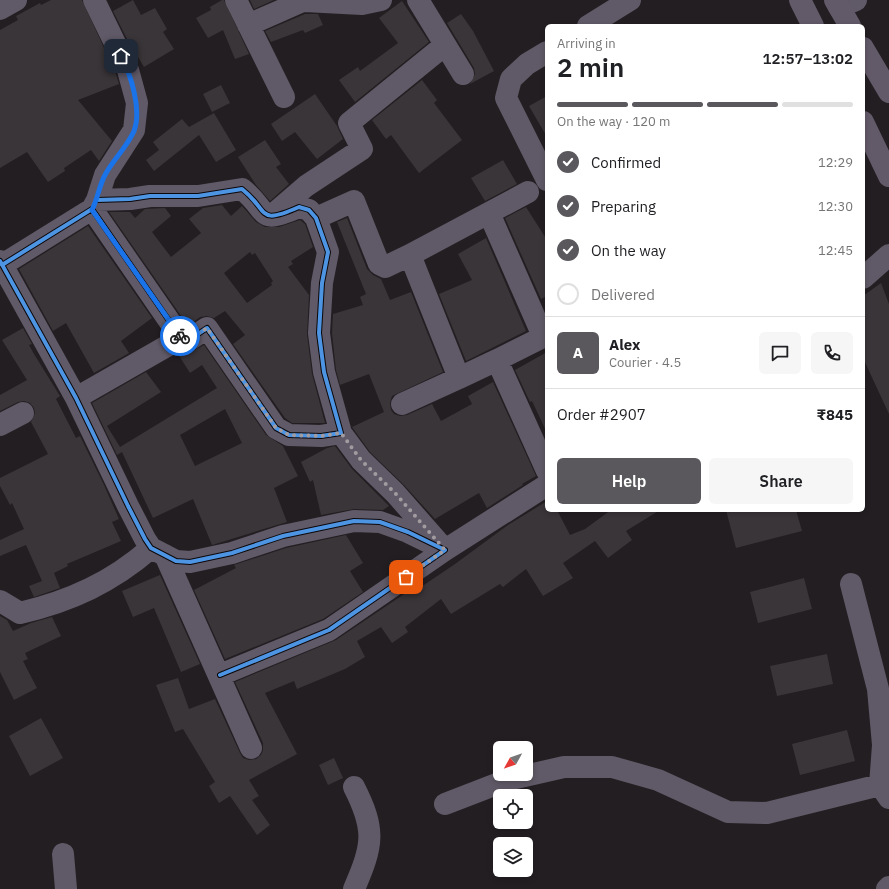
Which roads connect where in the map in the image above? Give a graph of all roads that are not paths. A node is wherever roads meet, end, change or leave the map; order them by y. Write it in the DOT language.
graph roads {
  1 [pos="16,0"];
  2 [pos="94,0"];
  3 [pos="236,0"];
  4 [pos="305,0"];
  5 [pos="382,0"];
  6 [pos="418,0"];
  7 [pos="630,0"];
  8 [pos="800,0"];
  9 [pos="843,2"];
  10 [pos="0,9"];
  11 [pos="591,24"];
  12 [pos="812,24"];
  13 [pos="849,24"];
  14 [pos="248,25"];
  15 [pos="445,45"];
  16 [pos="865,51"];
  17 [pos="545,53"];
  18 [pos="463,74"];
  19 [pos="889,92"];
  20 [pos="284,96"];
  21 [pos="865,126"];
  22 [pos="545,176"];
  23 [pos="889,176"];
  24 [pos="528,192"];
  25 [pos="94,205"];
  26 [pos="489,213"];
  27 [pos="271,216"];
  28 [pos="316,218"];
  29 [pos="410,255"];
  30 [pos="889,255"];
  31 [pos="3,273"];
  32 [pos="865,276"];
  33 [pos="545,336"];
  34 [pos="181,338"];
  35 [pos="497,360"];
  36 [pos="459,378"];
  37 [pos="76,398"];
  38 [pos="402,404"];
  39 [pos="23,413"];
  40 [pos="0,424"];
  41 [pos="341,433"];
  42 [pos="545,466"];
  43 [pos="545,486"];
  44 [pos="445,550"];
  45 [pos="158,551"];
  46 [pos="851,584"];
  47 [pos="0,601"];
  48 [pos="220,675"];
  49 [pos="251,748"];
  50 [pos="354,787"];
  51 [pos="885,792"];
  52 [pos="445,804"];
  53 [pos="63,854"];
  54 [pos="889,887"];
  55 [pos="66,889"];
  56 [pos="354,889"];
  57 [pos="887,889"];
  1 -- 10 [label="street"];
  2 -- 25 [label="street"];
  3 -- 14 [label="street"];
  4 -- 5 [label="street"];
  4 -- 14 [label="street"];
  6 -- 15 [label="street"];
  7 -- 11 [label="street"];
  8 -- 12 [label="main road"];
  9 -- 13 [label="main road"];
  14 -- 20 [label="street"];
  15 -- 18 [label="street"];
  15 -- 27 [label="street"];
  16 -- 19 [label="main road"];
  17 -- 22 [label="street"];
  21 -- 23 [label="main road"];
  24 -- 26 [label="street"];
  25 -- 27 [label="street"];
  25 -- 31 [label="street"];
  25 -- 34 [label="street"];
  26 -- 29 [label="street"];
  26 -- 33 [label="street"];
  27 -- 28 [label="street"];
  28 -- 29 [label="street"];
  28 -- 41 [label="street"];
  29 -- 36 [label="street"];
  30 -- 32 [label="street"];
  31 -- 37 [label="street"];
  33 -- 35 [label="street"];
  34 -- 37 [label="street"];
  34 -- 41 [label="street"];
  35 -- 36 [label="street"];
  35 -- 42 [label="street"];
  36 -- 38 [label="street"];
  37 -- 45 [label="street"];
  39 -- 40 [label="street"];
  41 -- 44 [label="street"];
  43 -- 44 [label="street"];
  44 -- 45 [label="street"];
  44 -- 48 [label="street"];
  45 -- 47 [label="street"];
  45 -- 48 [label="street"];
  46 -- 51 [label="street"];
  48 -- 49 [label="street"];
  50 -- 56 [label="street"];
  51 -- 52 [label="street"];
  53 -- 55 [label="street"];
  54 -- 57 [label="street"];
}
